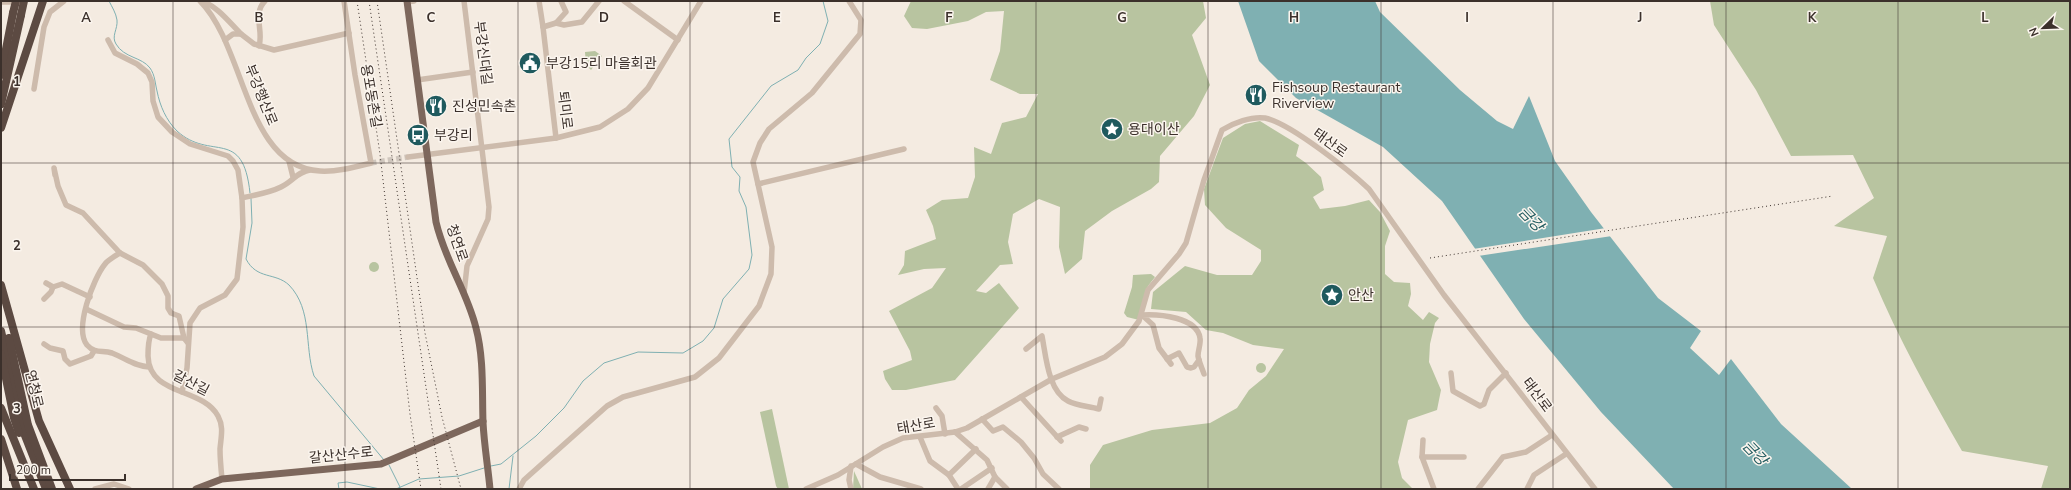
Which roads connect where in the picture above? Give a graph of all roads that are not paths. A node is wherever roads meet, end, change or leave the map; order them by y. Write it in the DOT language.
graph roads {
  1 [pos="16,1"];
  2 [pos="25,1"];
  3 [pos="43,1"];
  4 [pos="48,1"];
  5 [pos="64,1"];
  6 [pos="201,1"];
  7 [pos="265,1"];
  8 [pos="344,1"];
  9 [pos="410,1"];
  10 [pos="464,1"];
  11 [pos="539,1"];
  12 [pos="560,1"];
  13 [pos="599,1"];
  14 [pos="624,1"];
  15 [pos="701,1"];
  16 [pos="849,1"];
  17 [pos="1,2"];
  18 [pos="38,13"];
  19 [pos="17,14"];
  20 [pos="556,23"];
  21 [pos="544,27"];
  22 [pos="349,33"];
  23 [pos="241,34"];
  24 [pos="108,40"];
  25 [pos="225,40"];
  26 [pos="678,40"];
  27 [pos="259,46"];
  28 [pos="473,72"];
  29 [pos="1,75"];
  30 [pos="417,80"];
  31 [pos="34,89"];
  32 [pos="1,104"];
  33 [pos="1,128"];
  34 [pos="556,138"];
  35 [pos="482,146"];
  36 [pos="904,149"];
  37 [pos="427,154"];
  38 [pos="408,157"];
  39 [pos="289,161"];
  40 [pos="372,163"];
  41 [pos="311,170"];
  42 [pos="55,175"];
  43 [pos="294,177"];
  44 [pos="758,184"];
  45 [pos="243,197"];
  46 [pos="120,253"];
  47 [pos="46,283"];
  48 [pos="1,285"];
  49 [pos="53,287"];
  50 [pos="1,291"];
  51 [pos="464,295"];
  52 [pos="90,297"];
  53 [pos="44,299"];
  54 [pos="86,309"];
  55 [pos="1142,314"];
  56 [pos="1,331"];
  57 [pos="151,334"];
  58 [pos="186,341"];
  59 [pos="44,344"];
  60 [pos="1026,349"];
  61 [pos="94,351"];
  62 [pos="1,354"];
  63 [pos="1199,360"];
  64 [pos="150,367"];
  65 [pos="1451,373"];
  66 [pos="1506,373"];
  67 [pos="1204,374"];
  68 [pos="1052,380"];
  69 [pos="182,392"];
  70 [pos="1021,396"];
  71 [pos="1102,399"];
  72 [pos="1,408"];
  73 [pos="936,408"];
  74 [pos="982,419"];
  75 [pos="483,423"];
  76 [pos="1086,429"];
  77 [pos="955,432"];
  78 [pos="945,434"];
  79 [pos="1552,435"];
  80 [pos="920,436"];
  81 [pos="1,439"];
  82 [pos="1423,440"];
  83 [pos="976,449"];
  84 [pos="1566,454"];
  85 [pos="1422,457"];
  86 [pos="1464,457"];
  87 [pos="854,465"];
  88 [pos="992,468"];
  89 [pos="949,475"];
  90 [pos="996,477"];
  91 [pos="222,479"];
  92 [pos="71,488"];
  93 [pos="17,489"];
  94 [pos="34,489"];
  95 [pos="41,489"];
  96 [pos="46,489"];
  97 [pos="52,489"];
  98 [pos="94,489"];
  99 [pos="129,489"];
  100 [pos="196,489"];
  101 [pos="490,489"];
  102 [pos="520,489"];
  103 [pos="806,489"];
  104 [pos="851,489"];
  105 [pos="920,489"];
  106 [pos="960,489"];
  107 [pos="988,489"];
  108 [pos="1007,489"];
  109 [pos="1059,489"];
  110 [pos="1434,489"];
  111 [pos="1478,489"];
  112 [pos="1526,489"];
  113 [pos="1594,489"];
  1 -- 19 [label="highway, bridge"];
  2 -- 17 [label="street"];
  2 -- 19 [label="highway, bridge"];
  3 -- 18 [label="highway"];
  4 -- 18 [label="highway"];
  5 -- 31 [label="street"];
  6 -- 23 [label="street"];
  6 -- 25 [label="street, 부강행산로"];
  7 -- 27 [label="street"];
  8 -- 22 [label="street, 용포동촌길"];
  9 -- 30 [label="main road, 청연로"];
  10 -- 28 [label="street, 부강신대길"];
  11 -- 21 [label="street"];
  12 -- 20 [label="street"];
  13 -- 20 [label="street"];
  14 -- 26 [label="street"];
  15 -- 26 [label="street"];
  16 -- 44 [label="street"];
  18 -- 33 [label="highway"];
  19 -- 29 [label="highway"];
  19 -- 32 [label="highway"];
  20 -- 21 [label="street"];
  21 -- 34 [label="street, 퇴미로"];
  22 -- 27 [label="street"];
  22 -- 40 [label="street, 용포동촌길"];
  23 -- 25 [label="street"];
  23 -- 27 [label="street"];
  24 -- 45 [label="street"];
  25 -- 39 [label="street, 부강행산로"];
  26 -- 34 [label="street"];
  28 -- 30 [label="street"];
  28 -- 35 [label="street, 부강신대길"];
  30 -- 37 [label="main road, 청연로"];
  34 -- 35 [label="street"];
  35 -- 37 [label="street"];
  35 -- 51 [label="street, 부강신대길"];
  36 -- 44 [label="street"];
  37 -- 38 [label="street"];
  37 -- 51 [label="main road, 청연로"];
  39 -- 41 [label="street, 부강행산로"];
  39 -- 43 [label="street"];
  40 -- 41 [label="street, 부강행산로"];
  41 -- 43 [label="street"];
  42 -- 46 [label="street"];
  43 -- 45 [label="street"];
  44 -- 102 [label="street"];
  45 -- 58 [label="street"];
  46 -- 52 [label="street"];
  46 -- 58 [label="street"];
  47 -- 49 [label="street"];
  48 -- 92 [label="highway"];
  49 -- 52 [label="street"];
  49 -- 53 [label="street"];
  50 -- 97 [label="highway, 연청로"];
  51 -- 75 [label="main road, 청연로"];
  52 -- 54 [label="street"];
  54 -- 57 [label="street"];
  54 -- 61 [label="street"];
  55 -- 63 [label="street"];
  55 -- 63 [label="street"];
  55 -- 66 [label="street, 태산로"];
  55 -- 68 [label="street, 태산로"];
  56 -- 96 [label="highway, 연청로"];
  57 -- 58 [label="street"];
  57 -- 64 [label="street"];
  58 -- 69 [label="street"];
  59 -- 61 [label="street"];
  60 -- 68 [label="street"];
  61 -- 64 [label="street"];
  62 -- 95 [label="highway, 연청로"];
  63 -- 67 [label="street"];
  64 -- 69 [label="street, 갈산길"];
  65 -- 66 [label="street"];
  66 -- 79 [label="street, 태산로"];
  68 -- 70 [label="street, 태산로"];
  68 -- 71 [label="street"];
  69 -- 91 [label="street, 갈산길"];
  70 -- 74 [label="street, 태산로"];
  70 -- 76 [label="street"];
  72 -- 94 [label="highway"];
  73 -- 78 [label="street"];
  74 -- 77 [label="street, 태산로"];
  74 -- 109 [label="street"];
  75 -- 91 [label="main road, 갈산산수로"];
  75 -- 101 [label="main road, 청연로"];
  77 -- 78 [label="street, 태산로"];
  77 -- 83 [label="street"];
  78 -- 80 [label="street, 태산로"];
  79 -- 84 [label="street, 태산로"];
  79 -- 111 [label="street"];
  80 -- 87 [label="street, 태산로"];
  80 -- 89 [label="street"];
  81 -- 93 [label="highway"];
  82 -- 85 [label="street"];
  83 -- 88 [label="street"];
  83 -- 89 [label="street"];
  84 -- 112 [label="street"];
  84 -- 113 [label="street, 태산로"];
  85 -- 86 [label="street"];
  85 -- 110 [label="street"];
  87 -- 103 [label="street, 태산로"];
  87 -- 104 [label="street"];
  87 -- 105 [label="street"];
  88 -- 90 [label="street"];
  88 -- 106 [label="street"];
  89 -- 106 [label="street"];
  90 -- 107 [label="street"];
  90 -- 108 [label="street"];
  91 -- 100 [label="main road, 갈산산수로"];
  98 -- 99 [label="street"];
}
